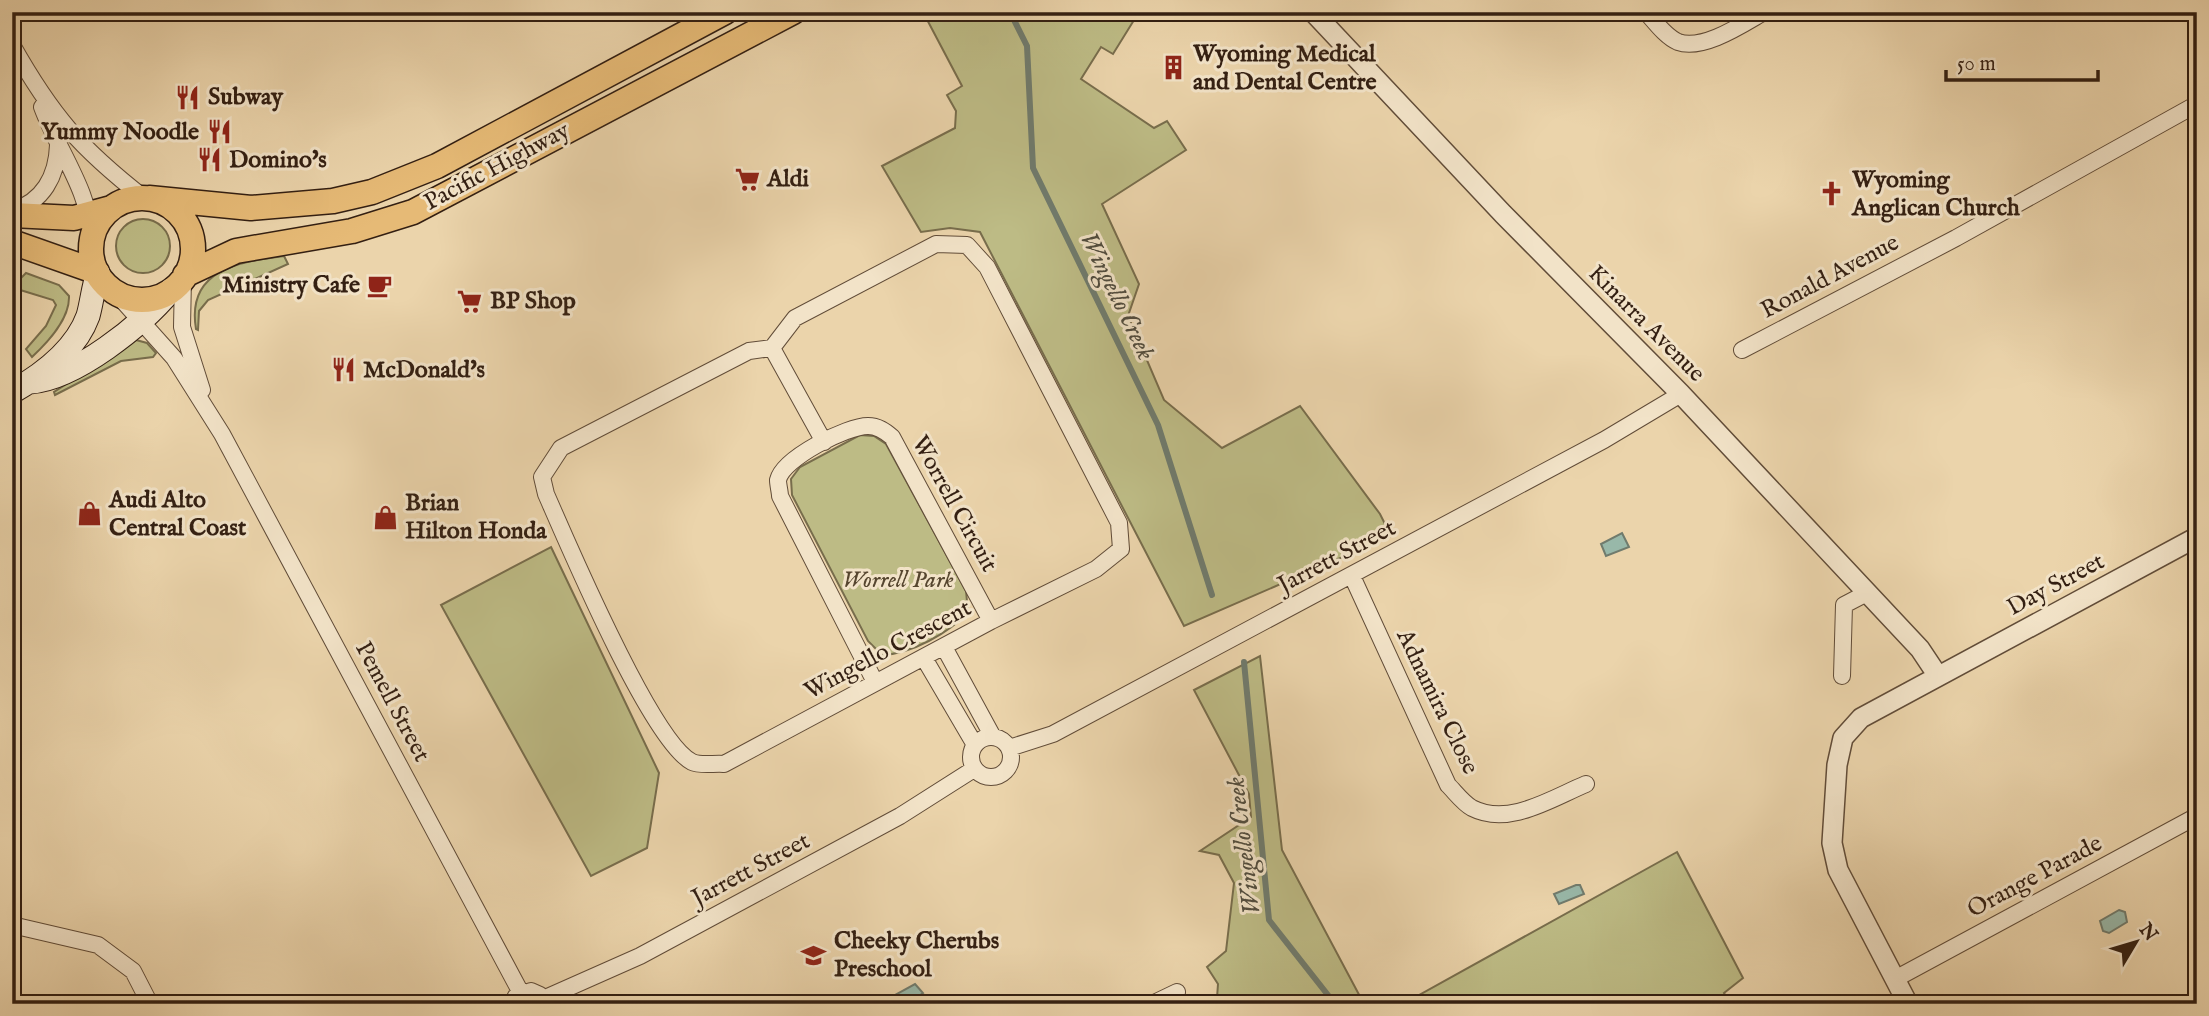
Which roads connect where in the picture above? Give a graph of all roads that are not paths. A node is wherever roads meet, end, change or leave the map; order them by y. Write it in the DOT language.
graph roads {
  1 [pos="724,12"];
  2 [pos="793,12"];
  3 [pos="1313,12"];
  4 [pos="1646,12"];
  5 [pos="1764,12"];
  6 [pos="12,45"];
  7 [pos="28,72"];
  8 [pos="2197,104"];
  9 [pos="58,145"];
  10 [pos="147,198"];
  11 [pos="12,213"];
  12 [pos="98,221"];
  13 [pos="12,242"];
  14 [pos="103,279"];
  15 [pos="180,281"];
  16 [pos="142,321"];
  17 [pos="772,348"];
  18 [pos="1742,350"];
  19 [pos="21,387"];
  20 [pos="1681,394"];
  21 [pos="222,434"];
  22 [pos="824,442"];
  23 [pos="2197,537"];
  24 [pos="1352,576"];
  25 [pos="1867,593"];
  26 [pos="992,621"];
  27 [pos="944,647"];
  28 [pos="924,658"];
  29 [pos="1842,676"];
  30 [pos="1938,676"];
  31 [pos="875,682"];
  32 [pos="993,737"];
  33 [pos="975,745"];
  34 [pos="1009,748"];
  35 [pos="974,769"];
  36 [pos="1587,784"];
  37 [pos="2197,816"];
  38 [pos="12,925"];
  39 [pos="1895,979"];
  40 [pos="1177,992"];
  41 [pos="516,998"];
  42 [pos="544,1002"];
  43 [pos="150,1004"];
  44 [pos="1152,1004"];
  45 [pos="1909,1004"];
  1 -- 10 [label="main road, Pacific Highway"];
  2 -- 15 [label="main road, Pacific Highway"];
  3 -- 20 [label="street, Kinarra Avenue"];
  4 -- 5 [label="street"];
  6 -- 7 [label="street"];
  7 -- 9 [label="street"];
  7 -- 10 [label="street"];
  8 -- 18 [label="street, Ronald Avenue"];
  9 -- 11 [label="street"];
  9 -- 12 [label="street"];
  10 -- 12 [label="main road"];
  10 -- 15 [label="main road"];
  11 -- 12 [label="main road"];
  12 -- 14 [label="main road"];
  13 -- 14 [label="main road"];
  14 -- 15 [label="main road"];
  14 -- 16 [label="street, Pemell Street"];
  14 -- 19 [label="main road"];
  15 -- 16 [label="main road"];
  15 -- 21 [label="street, Pemell Street"];
  16 -- 19 [label="main road"];
  16 -- 21 [label="street, Pemell Street"];
  17 -- 22 [label="street"];
  17 -- 26 [label="street, Wingello Crescent"];
  17 -- 31 [label="street, Wingello Crescent"];
  20 -- 24 [label="street, Jarrett Street"];
  20 -- 25 [label="street, Kinarra Avenue"];
  21 -- 41 [label="street, Pemell Street"];
  22 -- 26 [label="street, Worrell Circuit"];
  22 -- 31 [label="street, Worrell Circuit"];
  23 -- 30 [label="street, Day Street"];
  24 -- 34 [label="street, Jarrett Street"];
  24 -- 36 [label="street, Adnamira Close"];
  25 -- 29 [label="street"];
  25 -- 30 [label="street, Kinarra Avenue"];
  26 -- 27 [label="street, Wingello Crescent"];
  27 -- 28 [label="street, Wingello Crescent"];
  27 -- 32 [label="street"];
  28 -- 31 [label="street, Wingello Crescent"];
  28 -- 33 [label="street"];
  30 -- 39 [label="street, Day Street"];
  32 -- 33 [label="street"];
  32 -- 34 [label="street"];
  33 -- 35 [label="street"];
  34 -- 35 [label="street"];
  35 -- 42 [label="street, Jarrett Street"];
  37 -- 39 [label="street, Orange Parade"];
  38 -- 43 [label="street"];
  39 -- 45 [label="street, Day Street"];
  40 -- 44 [label="street"];
  41 -- 42 [label="street"];
}
